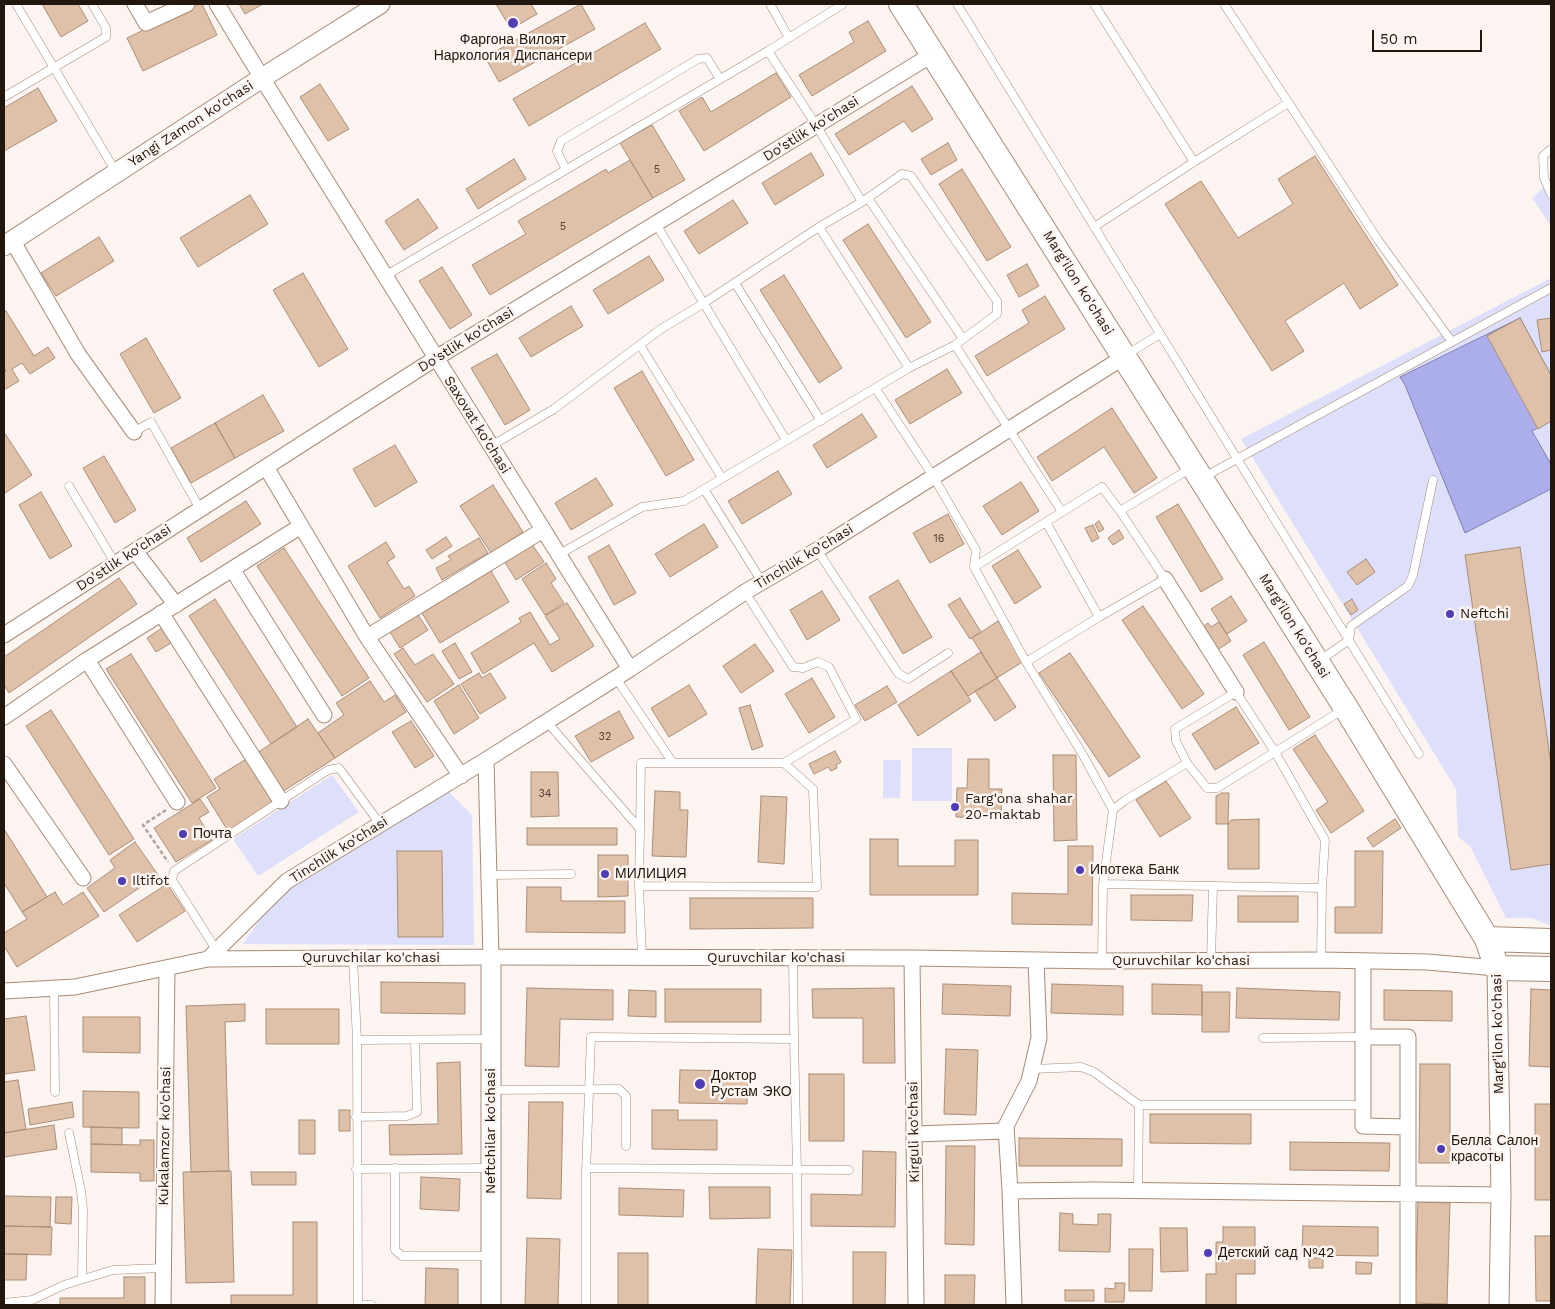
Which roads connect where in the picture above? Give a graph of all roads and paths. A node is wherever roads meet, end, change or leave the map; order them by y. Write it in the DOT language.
graph roads {
  1 [pos="16,4"];
  2 [pos="92,4"];
  3 [pos="135,4"];
  4 [pos="187,4"];
  5 [pos="217,4"];
  6 [pos="380,4"];
  7 [pos="770,4"];
  8 [pos="843,4"];
  9 [pos="901,4"];
  10 [pos="957,4"];
  11 [pos="1094,4"];
  12 [pos="1224,4"];
  13 [pos="789,38"];
  14 [pos="768,51"];
  15 [pos="933,54"];
  16 [pos="54,68"];
  17 [pos="262,78"];
  18 [pos="720,79"];
  19 [pos="4,97"];
  20 [pos="1288,103"];
  21 [pos="816,125"];
  22 [pos="1551,149"];
  23 [pos="1194,162"];
  24 [pos="566,170"];
  25 [pos="116,172"];
  26 [pos="1551,194"];
  27 [pos="865,200"];
  28 [pos="656,224"];
  29 [pos="1094,227"];
  30 [pos="819,228"];
  31 [pos="8,243"];
  32 [pos="385,276"];
  33 [pos="735,283"];
  34 [pos="1551,288"];
  35 [pos="704,303"];
  36 [pos="1160,334"];
  37 [pos="963,339"];
  38 [pos="1452,342"];
  39 [pos="640,344"];
  40 [pos="955,344"];
  41 [pos="1124,356"];
  42 [pos="436,358"];
  43 [pos="909,368"];
  44 [pos="876,389"];
  45 [pos="821,420"];
  46 [pos="1009,429"];
  47 [pos="134,432"];
  48 [pos="786,440"];
  49 [pos="491,446"];
  50 [pos="1236,458"];
  51 [pos="266,467"];
  52 [pos="1197,472"];
  53 [pos="933,476"];
  54 [pos="722,478"];
  55 [pos="1433,480"];
  56 [pos="69,486"];
  57 [pos="704,489"];
  58 [pos="200,510"];
  59 [pos="1120,511"];
  60 [pos="1062,512"];
  61 [pos="1046,522"];
  62 [pos="301,526"];
  63 [pos="543,530"];
  64 [pos="817,550"];
  65 [pos="135,551"];
  66 [pos="558,555"];
  67 [pos="115,564"];
  68 [pos="974,567"];
  69 [pos="232,569"];
  70 [pos="1165,579"];
  71 [pos="762,582"];
  72 [pos="745,592"];
  73 [pos="176,604"];
  74 [pos="161,613"];
  75 [pos="1098,617"];
  76 [pos="4,635"];
  77 [pos="366,637"];
  78 [pos="1349,640"];
  79 [pos="948,653"];
  80 [pos="87,660"];
  81 [pos="1026,662"];
  82 [pos="1317,662"];
  83 [pos="630,669"];
  84 [pos="616,678"];
  85 [pos="1236,692"];
  86 [pos="1346,708"];
  87 [pos="324,714"];
  88 [pos="4,717"];
  89 [pos="547,722"];
  90 [pos="1275,752"];
  91 [pos="1420,754"];
  92 [pos="486,760"];
  93 [pos="673,763"];
  94 [pos="784,763"];
  95 [pos="1187,763"];
  96 [pos="4,764"];
  97 [pos="461,776"];
  98 [pos="281,801"];
  99 [pos="177,802"];
  100 [pos="1113,810"];
  101 [pos="380,824"];
  102 [pos="640,829"];
  103 [pos="174,871"];
  104 [pos="571,874"];
  105 [pos="489,875"];
  106 [pos="83,878"];
  107 [pos="1103,884"];
  108 [pos="640,886"];
  109 [pos="1213,886"];
  110 [pos="1322,888"];
  111 [pos="1487,939"];
  112 [pos="1551,942"];
  113 [pos="212,955"];
  114 [pos="491,957"];
  115 [pos="642,957"];
  116 [pos="354,958"];
  117 [pos="793,958"];
  118 [pos="912,958"];
  119 [pos="1036,960"];
  120 [pos="1320,960"];
  121 [pos="1102,961"];
  122 [pos="1211,961"];
  123 [pos="1363,962"];
  124 [pos="167,968"];
  125 [pos="1497,968"];
  126 [pos="1551,969"];
  127 [pos="54,989"];
  128 [pos="4,992"];
  129 [pos="1363,1037"];
  130 [pos="1263,1038"];
  131 [pos="491,1039"];
  132 [pos="794,1039"];
  133 [pos="357,1040"];
  134 [pos="415,1040"];
  135 [pos="1032,1069"];
  136 [pos="588,1088"];
  137 [pos="491,1090"];
  138 [pos="55,1092"];
  139 [pos="1139,1104"];
  140 [pos="1364,1104"];
  141 [pos="356,1118"];
  142 [pos="1408,1127"];
  143 [pos="1006,1131"];
  144 [pos="69,1133"];
  145 [pos="914,1134"];
  146 [pos="626,1146"];
  147 [pos="395,1168"];
  148 [pos="491,1168"];
  149 [pos="586,1168"];
  150 [pos="356,1169"];
  151 [pos="797,1170"];
  152 [pos="849,1170"];
  153 [pos="1138,1190"];
  154 [pos="1010,1191"];
  155 [pos="1408,1194"];
  156 [pos="1501,1195"];
  157 [pos="491,1256"];
  158 [pos="163,1268"];
  159 [pos="82,1280"];
  160 [pos="4,1303"];
  161 [pos="163,1305"];
  162 [pos="358,1305"];
  163 [pos="372,1305"];
  164 [pos="491,1305"];
  165 [pos="586,1305"];
  166 [pos="798,1305"];
  167 [pos="916,1305"];
  168 [pos="1014,1305"];
  169 [pos="1408,1305"];
  170 [pos="1498,1305"];
  1 -- 16 [label="lane"];
  2 -- 16 [label="lane"];
  3 -- 4 [label="street"];
  5 -- 17 [label="street, Saxovat ko'chasi"];
  6 -- 17 [label="street, Yangi Zamon ko'chasi"];
  7 -- 13 [label="lane"];
  8 -- 13 [label="lane"];
  9 -- 15 [label="main road, Marg'ilon ko'chasi"];
  10 -- 29 [label="lane"];
  11 -- 23 [label="lane"];
  12 -- 20 [label="lane"];
  13 -- 14 [label="lane"];
  14 -- 18 [label="lane"];
  14 -- 21 [label="lane"];
  15 -- 21 [label="street, Do'stlik ko'chasi"];
  15 -- 41 [label="main road, Marg'ilon ko'chasi"];
  16 -- 19 [label="lane"];
  16 -- 25 [label="lane"];
  17 -- 25 [label="street, Yangi Zamon ko'chasi"];
  17 -- 32 [label="street, Saxovat ko'chasi"];
  18 -- 24 [label="lane"];
  18 -- 24 [label="lane"];
  20 -- 23 [label="lane"];
  20 -- 38 [label="lane"];
  21 -- 27 [label="lane"];
  21 -- 28 [label="street, Do'stlik ko'chasi"];
  22 -- 26 [label="lane"];
  23 -- 29 [label="lane"];
  24 -- 32 [label="lane"];
  25 -- 31 [label="street, Yangi Zamon ko'chasi"];
  27 -- 30 [label="lane"];
  27 -- 37 [label="lane"];
  27 -- 37 [label="lane"];
  28 -- 35 [label="lane"];
  28 -- 42 [label="street, Do'stlik ko'chasi"];
  29 -- 36 [label="lane"];
  30 -- 33 [label="lane"];
  30 -- 43 [label="lane"];
  31 -- 47 [label="street"];
  32 -- 42 [label="street, Saxovat ko'chasi"];
  33 -- 35 [label="lane"];
  33 -- 45 [label="lane"];
  34 -- 38 [label="lane"];
  35 -- 39 [label="lane"];
  35 -- 48 [label="lane"];
  36 -- 41 [label="lane"];
  36 -- 50 [label="lane"];
  37 -- 40 [label="lane"];
  38 -- 50 [label="lane"];
  39 -- 49 [label="lane"];
  39 -- 54 [label="lane"];
  40 -- 43 [label="lane"];
  40 -- 46 [label="lane"];
  41 -- 46 [label="street, Tinchlik ko'chasi"];
  41 -- 52 [label="main road, Marg'ilon ko'chasi"];
  42 -- 49 [label="street, Saxovat ko'chasi"];
  42 -- 51 [label="street, Do'stlik ko'chasi"];
  43 -- 44 [label="lane"];
  44 -- 45 [label="lane"];
  44 -- 53 [label="lane"];
  45 -- 48 [label="lane"];
  46 -- 53 [label="street, Tinchlik ko'chasi"];
  46 -- 60 [label="lane"];
  47 -- 58 [label="lane"];
  48 -- 54 [label="lane"];
  49 -- 63 [label="street, Saxovat ko'chasi"];
  50 -- 52 [label="lane"];
  50 -- 78 [label="lane"];
  51 -- 58 [label="street, Do'stlik ko'chasi"];
  51 -- 62 [label="street"];
  52 -- 59 [label="lane"];
  52 -- 82 [label="main road, Marg'ilon ko'chasi"];
  53 -- 64 [label="street, Tinchlik ko'chasi"];
  53 -- 68 [label="lane"];
  54 -- 57 [label="lane"];
  55 -- 78 [label="lane"];
  56 -- 67 [label="lane"];
  57 -- 66 [label="lane"];
  57 -- 71 [label="lane"];
  58 -- 65 [label="street, Do'stlik ko'chasi"];
  59 -- 60 [label="lane"];
  59 -- 70 [label="lane"];
  60 -- 61 [label="lane"];
  61 -- 68 [label="lane"];
  61 -- 75 [label="lane"];
  62 -- 69 [label="street"];
  62 -- 77 [label="street"];
  63 -- 66 [label="street, Saxovat ko'chasi"];
  63 -- 77 [label="street"];
  64 -- 71 [label="street, Tinchlik ko'chasi"];
  64 -- 79 [label="lane"];
  65 -- 67 [label="street, Do'stlik ko'chasi"];
  65 -- 73 [label="street"];
  66 -- 83 [label="street, Saxovat ko'chasi"];
  67 -- 76 [label="street, Do'stlik ko'chasi"];
  68 -- 81 [label="lane"];
  69 -- 73 [label="street"];
  69 -- 87 [label="street"];
  70 -- 75 [label="lane"];
  70 -- 85 [label="street"];
  71 -- 72 [label="street, Tinchlik ko'chasi"];
  72 -- 83 [label="street, Tinchlik ko'chasi"];
  72 -- 94 [label="lane"];
  73 -- 74 [label="street"];
  74 -- 80 [label="street"];
  74 -- 98 [label="street"];
  75 -- 81 [label="lane"];
  77 -- 97 [label="street"];
  78 -- 82 [label="lane"];
  78 -- 91 [label="lane"];
  80 -- 88 [label="street"];
  80 -- 99 [label="street"];
  81 -- 100 [label="lane"];
  82 -- 86 [label="main road, Marg'ilon ko'chasi"];
  83 -- 84 [label="street, Tinchlik ko'chasi"];
  84 -- 89 [label="street, Tinchlik ko'chasi"];
  84 -- 93 [label="lane"];
  85 -- 90 [label="lane"];
  85 -- 95 [label="lane"];
  86 -- 90 [label="lane"];
  86 -- 111 [label="main road, Marg'ilon ko'chasi"];
  89 -- 92 [label="street, Tinchlik ko'chasi"];
  89 -- 102 [label="lane"];
  90 -- 95 [label="lane"];
  90 -- 110 [label="lane"];
  92 -- 97 [label="street, Tinchlik ko'chasi"];
  92 -- 105 [label="street"];
  93 -- 94 [label="lane"];
  93 -- 102 [label="lane"];
  94 -- 108 [label="lane"];
  95 -- 100 [label="lane"];
  96 -- 106 [label="street"];
  97 -- 101 [label="street, Tinchlik ko'chasi"];
  98 -- 101 [label="lane"];
  98 -- 103 [label="lane"];
  99 -- 103 [label="path"];
  100 -- 107 [label="lane"];
  101 -- 113 [label="street, Tinchlik ko'chasi"];
  102 -- 108 [label="lane"];
  103 -- 113 [label="lane"];
  104 -- 105 [label="lane"];
  105 -- 114 [label="street"];
  107 -- 109 [label="lane"];
  107 -- 121 [label="lane"];
  108 -- 115 [label="lane"];
  109 -- 110 [label="lane"];
  109 -- 122 [label="lane"];
  110 -- 120 [label="lane"];
  111 -- 112 [label="main road"];
  111 -- 125 [label="main road, Marg'ilon ko'chasi"];
  113 -- 116 [label="street, Quruvchilar ko'chasi"];
  113 -- 124 [label="street, Quruvchilar ko'chasi"];
  114 -- 115 [label="street, Quruvchilar ko'chasi"];
  114 -- 116 [label="street, Quruvchilar ko'chasi"];
  114 -- 131 [label="street, Neftchilar ko'chasi"];
  115 -- 117 [label="street, Quruvchilar ko'chasi"];
  116 -- 133 [label="lane"];
  117 -- 118 [label="street, Quruvchilar ko'chasi"];
  117 -- 132 [label="lane"];
  118 -- 119 [label="street, Quruvchilar ko'chasi"];
  118 -- 145 [label="street, Kirguli ko'chasi"];
  119 -- 121 [label="street, Quruvchilar ko'chasi"];
  119 -- 135 [label="street"];
  120 -- 122 [label="street, Quruvchilar ko'chasi"];
  120 -- 123 [label="street, Quruvchilar ko'chasi"];
  121 -- 122 [label="street, Quruvchilar ko'chasi"];
  123 -- 125 [label="street, Quruvchilar ko'chasi"];
  123 -- 129 [label="street"];
  124 -- 127 [label="street, Quruvchilar ko'chasi"];
  124 -- 158 [label="street, Kukalamzor ko'chasi"];
  125 -- 126 [label="main road, Quruvchilar ko'chasi"];
  125 -- 156 [label="street, Marg'ilon ko'chasi"];
  127 -- 128 [label="street, Quruvchilar ko'chasi"];
  127 -- 138 [label="lane"];
  129 -- 130 [label="lane"];
  129 -- 140 [label="street"];
  129 -- 142 [label="street"];
  131 -- 134 [label="lane"];
  131 -- 137 [label="street, Neftchilar ko'chasi"];
  132 -- 136 [label="lane"];
  132 -- 151 [label="lane"];
  133 -- 134 [label="lane"];
  133 -- 141 [label="lane"];
  134 -- 141 [label="lane"];
  135 -- 139 [label="lane"];
  135 -- 143 [label="street"];
  136 -- 137 [label="lane"];
  136 -- 146 [label="lane"];
  136 -- 149 [label="lane"];
  137 -- 148 [label="street, Neftchilar ko'chasi"];
  139 -- 140 [label="lane"];
  139 -- 153 [label="lane"];
  140 -- 142 [label="street"];
  141 -- 150 [label="lane"];
  142 -- 155 [label="street"];
  143 -- 145 [label="street"];
  143 -- 154 [label="street"];
  144 -- 159 [label="lane"];
  145 -- 167 [label="street, Kirguli ko'chasi"];
  147 -- 148 [label="lane"];
  147 -- 150 [label="lane"];
  147 -- 157 [label="lane"];
  148 -- 157 [label="street, Neftchilar ko'chasi"];
  149 -- 151 [label="lane"];
  149 -- 165 [label="lane"];
  150 -- 162 [label="lane"];
  151 -- 152 [label="lane"];
  151 -- 166 [label="lane"];
  153 -- 154 [label="street"];
  153 -- 155 [label="street"];
  154 -- 168 [label="street"];
  155 -- 156 [label="street"];
  155 -- 169 [label="street"];
  156 -- 170 [label="street, Marg'ilon ko'chasi"];
  157 -- 164 [label="street, Neftchilar ko'chasi"];
  158 -- 159 [label="lane"];
  158 -- 161 [label="street, Kukalamzor ko'chasi"];
  159 -- 160 [label="lane"];
  162 -- 163 [label="lane"];
}
